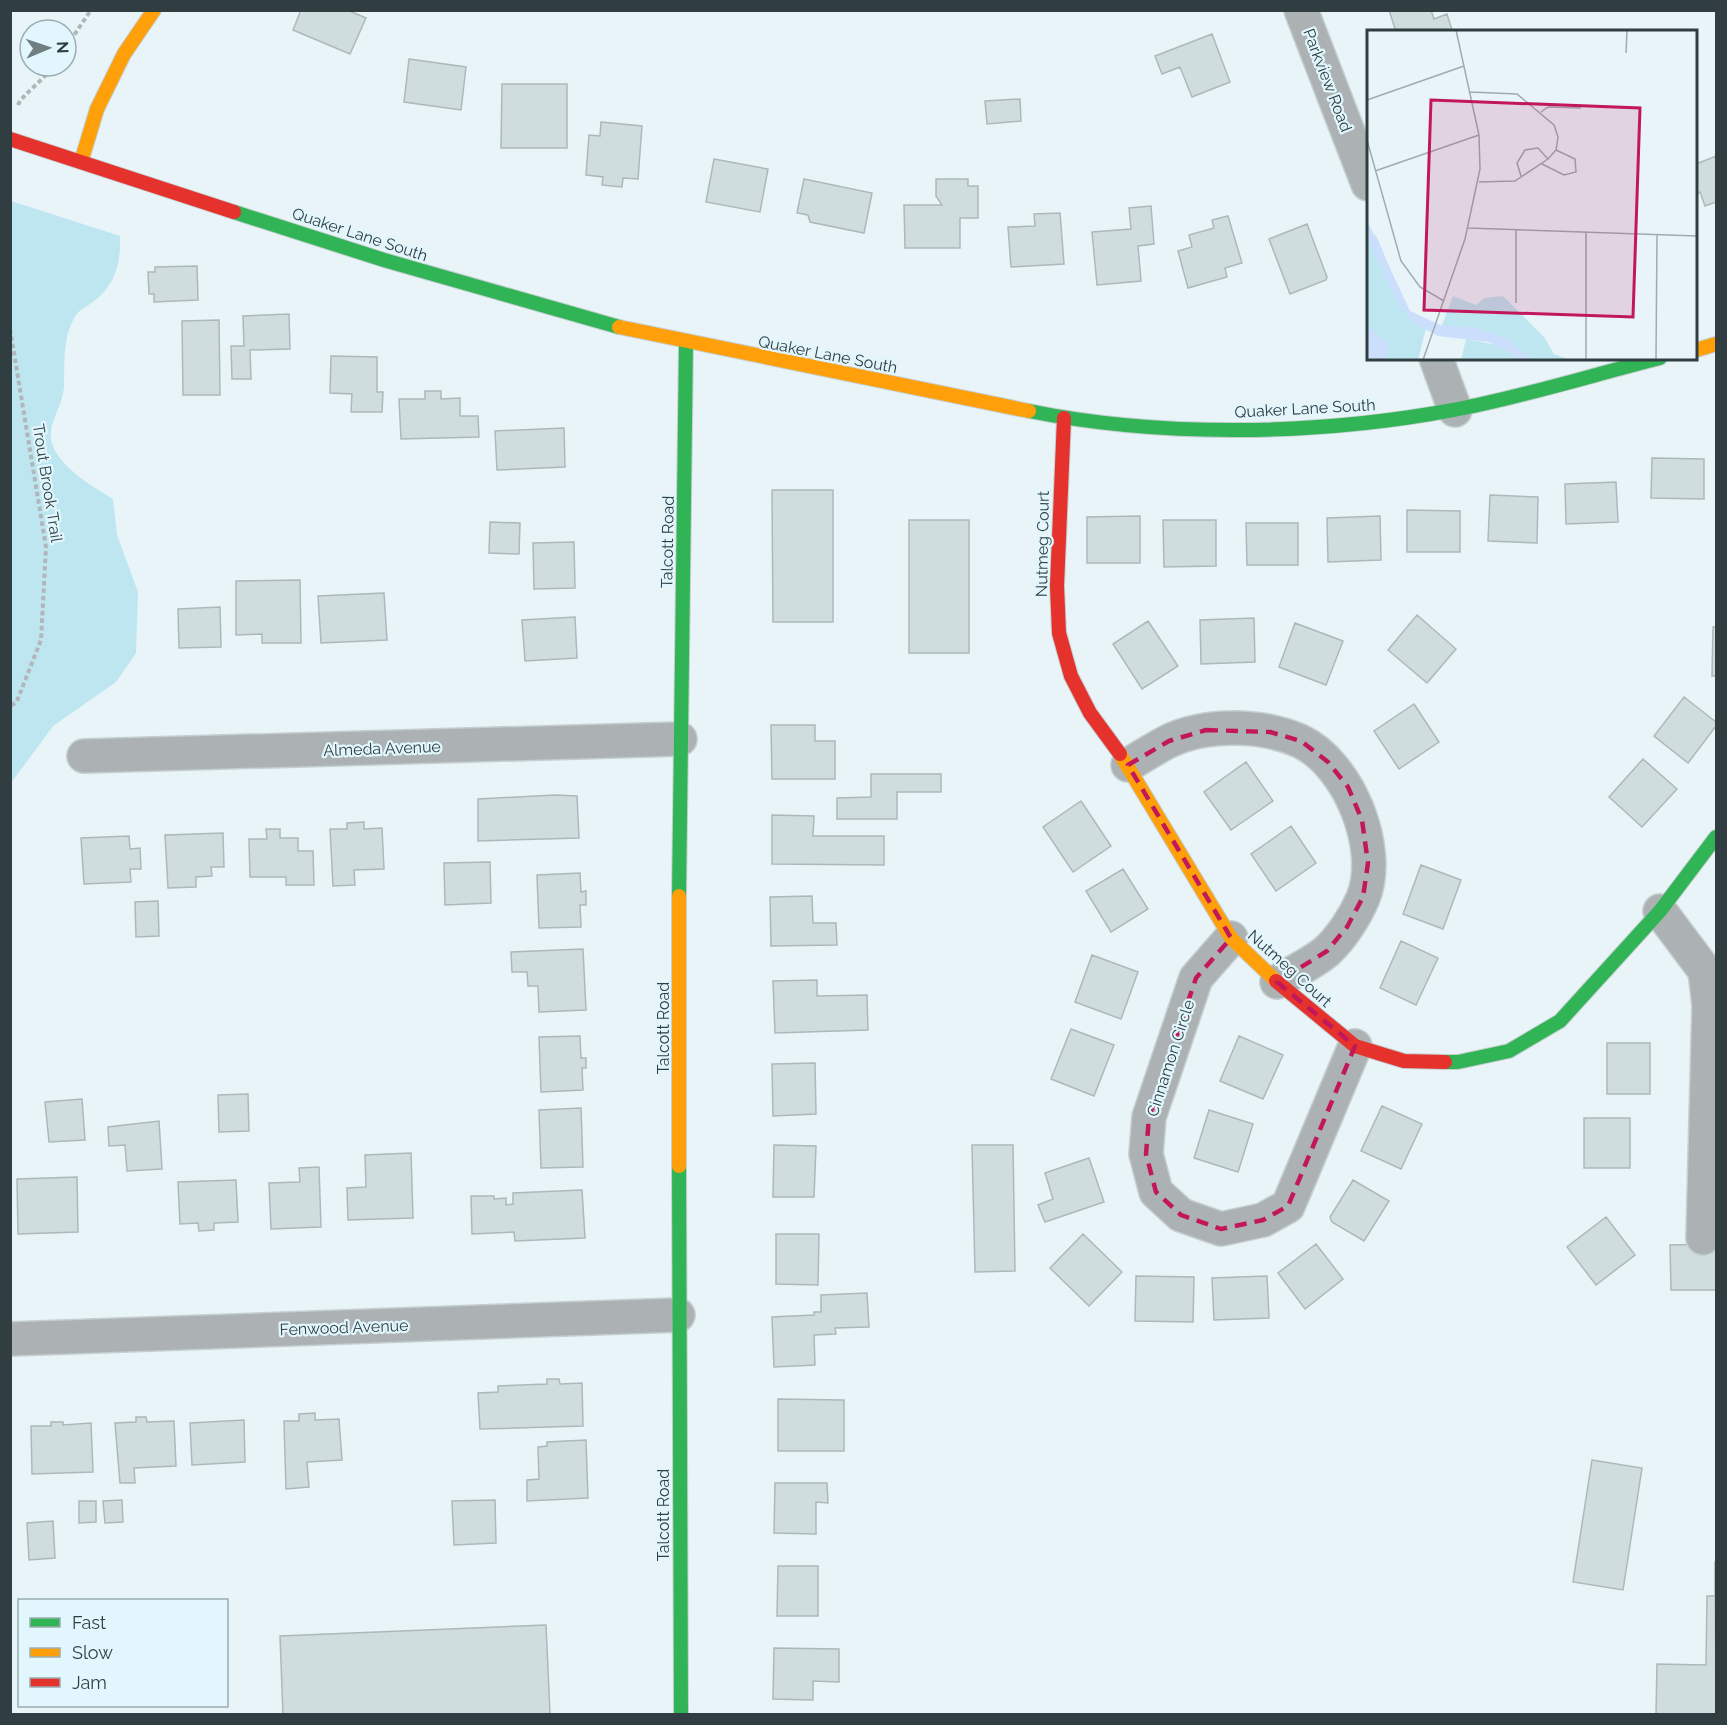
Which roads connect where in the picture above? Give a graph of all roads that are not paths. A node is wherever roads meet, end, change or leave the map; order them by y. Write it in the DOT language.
graph roads {
  1 [pos="154,10"];
  2 [pos="1301,10"];
  3 [pos="10,139"];
  4 [pos="81,162"];
  5 [pos="1367,181"];
  6 [pos="686,342"];
  7 [pos="1716,344"];
  8 [pos="1697,349"];
  9 [pos="1437,360"];
  10 [pos="1652,360"];
  11 [pos="1455,410"];
  12 [pos="1064,418"];
  13 [pos="680,739"];
  14 [pos="84,756"];
  15 [pos="1128,765"];
  16 [pos="1716,837"];
  17 [pos="1660,911"];
  18 [pos="1231,938"];
  19 [pos="1277,982"];
  20 [pos="1355,1046"];
  21 [pos="1703,1238"];
  22 [pos="678,1315"];
  23 [pos="10,1339"];
  24 [pos="681,1714"];
  1 -- 4 [label="street"];
  2 -- 5 [label="street, Parkview Road"];
  3 -- 4 [label="street, Quaker Lane South"];
  4 -- 6 [label="street, Quaker Lane South"];
  6 -- 12 [label="street, Quaker Lane South"];
  6 -- 13 [label="street, Talcott Road"];
  7 -- 8 [label="street"];
  9 -- 11 [label="street"];
  10 -- 11 [label="street, Quaker Lane South"];
  11 -- 12 [label="street, Quaker Lane South"];
  12 -- 15 [label="street, Nutmeg Court"];
  13 -- 14 [label="street, Almeda Avenue"];
  13 -- 22 [label="street, Talcott Road"];
  15 -- 18 [label="street, Nutmeg Court"];
  15 -- 19 [label="street"];
  16 -- 17 [label="street, Nutmeg Court"];
  17 -- 20 [label="street, Nutmeg Court"];
  17 -- 21 [label="street"];
  18 -- 19 [label="street, Nutmeg Court"];
  18 -- 20 [label="street, Cinnamon Circle"];
  19 -- 20 [label="street, Nutmeg Court"];
  22 -- 23 [label="street, Fenwood Avenue"];
  22 -- 24 [label="street, Talcott Road"];
}
